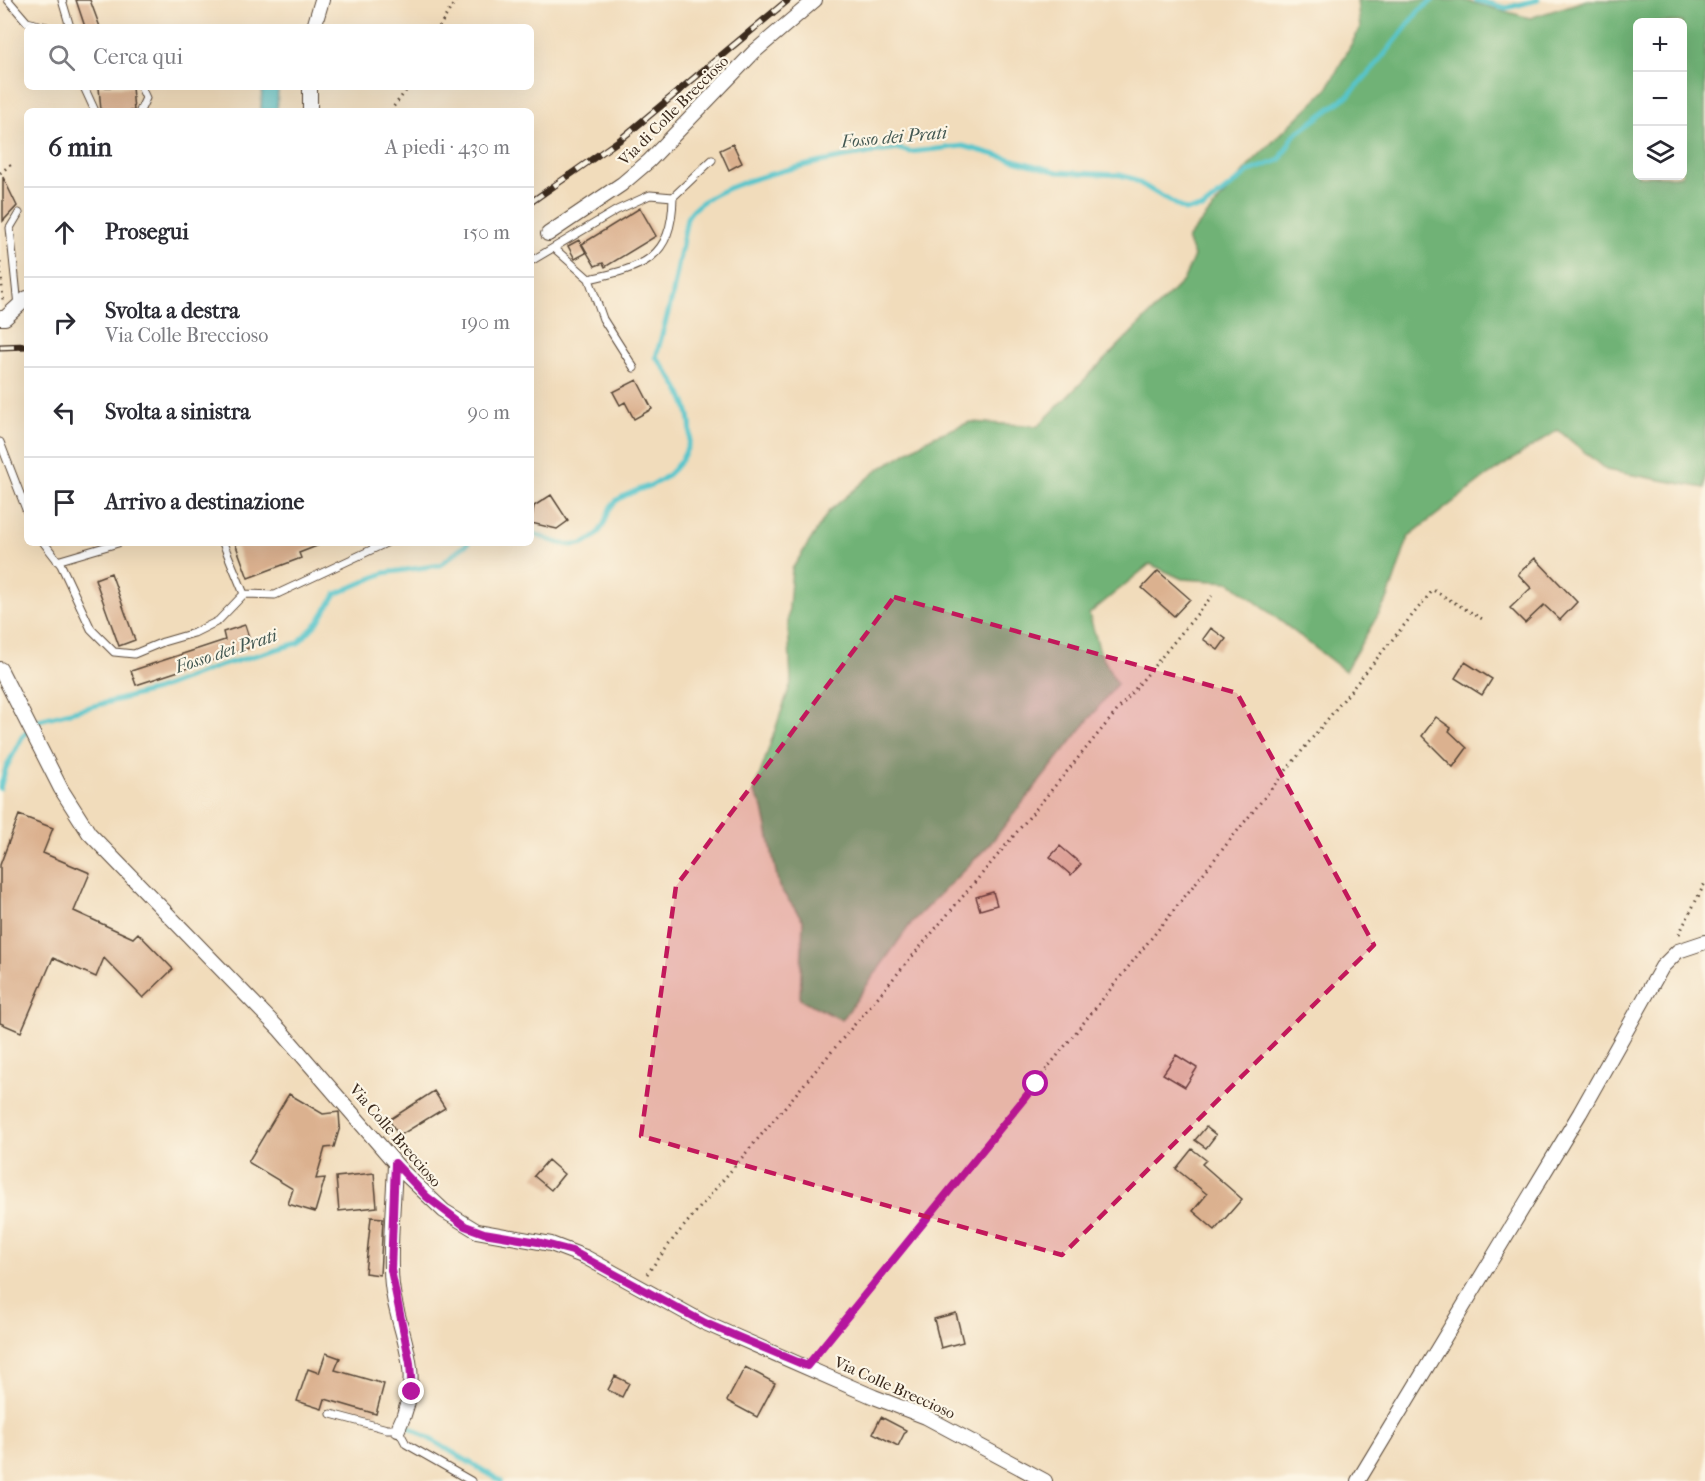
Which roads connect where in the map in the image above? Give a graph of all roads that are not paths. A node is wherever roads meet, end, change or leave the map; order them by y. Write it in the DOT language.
graph roads {
  1 [pos="8,0"];
  2 [pos="62,0"];
  3 [pos="322,0"];
  4 [pos="815,0"];
  5 [pos="35,24"];
  6 [pos="69,24"];
  7 [pos="315,24"];
  8 [pos="85,90"];
  9 [pos="142,90"];
  10 [pos="310,90"];
  11 [pos="93,108"];
  12 [pos="141,108"];
  13 [pos="310,108"];
  14 [pos="712,159"];
  15 [pos="673,197"];
  16 [pos="19,213"];
  17 [pos="548,234"];
  18 [pos="554,248"];
  19 [pos="534,259"];
  20 [pos="589,279"];
  21 [pos="23,302"];
  22 [pos="2,318"];
  23 [pos="634,368"];
  24 [pos="0,442"];
  25 [pos="24,504"];
  26 [pos="46,546"];
  27 [pos="108,546"];
  28 [pos="224,546"];
  29 [pos="380,546"];
  30 [pos="57,561"];
  31 [pos="244,594"];
  32 [pos="0,669"];
  33 [pos="1705,942"];
  34 [pos="395,1163"];
  35 [pos="331,1414"];
  36 [pos="398,1429"];
  37 [pos="471,1481"];
  38 [pos="1045,1481"];
  39 [pos="1358,1481"];
  1 -- 5 [label="lane"];
  2 -- 6 [label="lane"];
  3 -- 7 [label="street"];
  4 -- 17 [label="street, Via di Colle Breccioso"];
  8 -- 11 [label="lane"];
  9 -- 12 [label="lane"];
  10 -- 13 [label="street"];
  14 -- 15 [label="lane"];
  15 -- 18 [label="lane"];
  15 -- 20 [label="lane"];
  16 -- 21 [label="lane"];
  18 -- 19 [label="lane"];
  18 -- 20 [label="lane"];
  20 -- 23 [label="lane"];
  21 -- 22 [label="street"];
  24 -- 25 [label="lane"];
  26 -- 30 [label="lane"];
  27 -- 30 [label="lane"];
  28 -- 31 [label="lane"];
  29 -- 31 [label="lane"];
  30 -- 31 [label="lane"];
  32 -- 34 [label="street, Via Colle Breccioso"];
  33 -- 39 [label="street"];
  34 -- 36 [label="street"];
  34 -- 38 [label="street, Via Colle Breccioso"];
  35 -- 36 [label="lane"];
  36 -- 37 [label="lane"];
}
